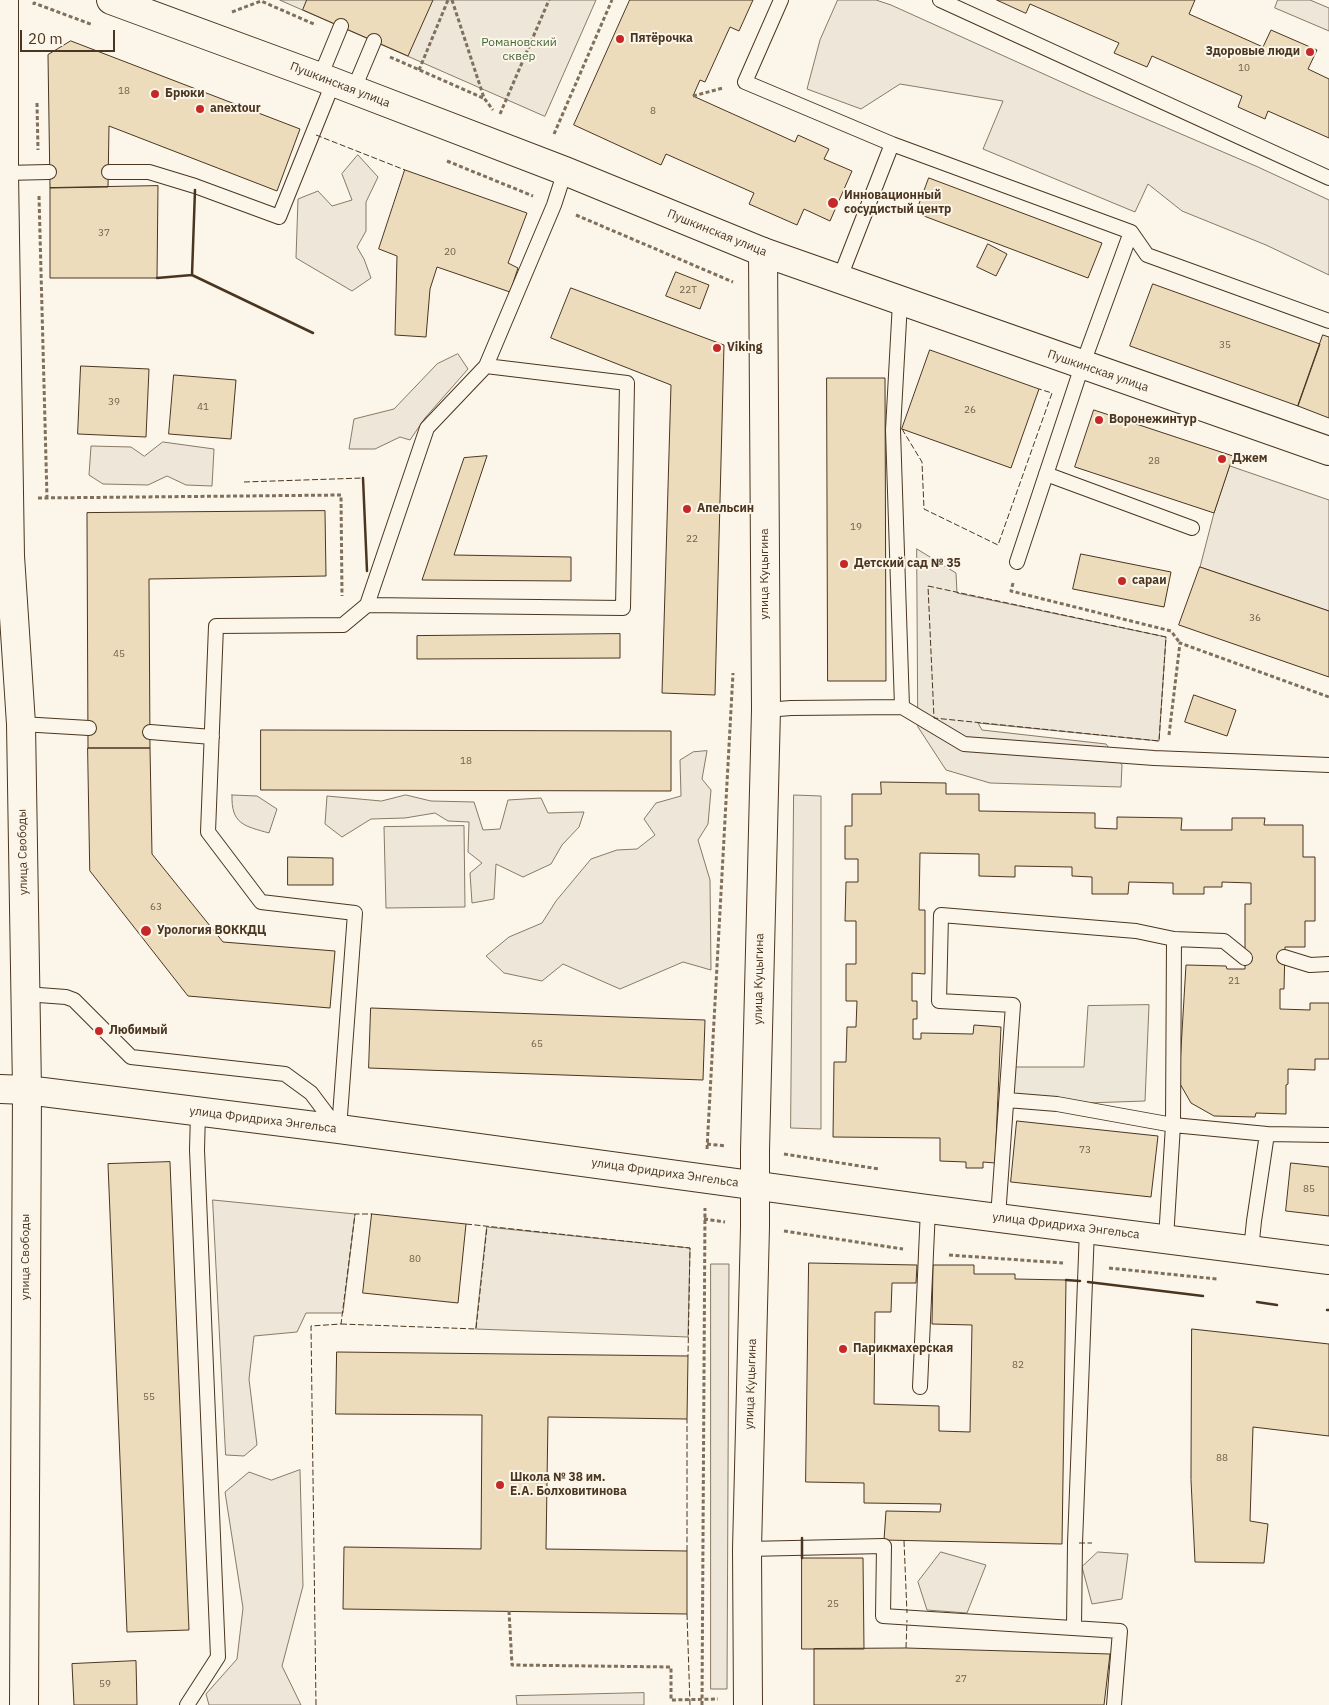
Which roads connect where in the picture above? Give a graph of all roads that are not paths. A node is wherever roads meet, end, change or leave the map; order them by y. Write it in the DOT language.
graph roads {
  1 [pos="4,0"];
  2 [pos="111,0"];
  3 [pos="781,0"];
  4 [pos="940,0"];
  5 [pos="341,26"];
  6 [pos="374,42"];
  7 [pos="335,83"];
  8 [pos="892,144"];
  9 [pos="565,171"];
  10 [pos="4,172"];
  11 [pos="49,172"];
  12 [pos="109,172"];
  13 [pos="1329,178"];
  14 [pos="1131,232"];
  15 [pos="763,252"];
  16 [pos="839,280"];
  17 [pos="900,302"];
  18 [pos="1329,321"];
  19 [pos="486,366"];
  20 [pos="1082,366"];
  21 [pos="5,407"];
  22 [pos="1329,452"];
  23 [pos="1046,474"];
  24 [pos="1192,528"];
  25 [pos="5,556"];
  26 [pos="1017,562"];
  27 [pos="367,605"];
  28 [pos="902,707"];
  29 [pos="766,710"];
  30 [pos="21,724"];
  31 [pos="89,728"];
  32 [pos="150,732"];
  33 [pos="212,736"];
  34 [pos="1329,765"];
  35 [pos="1174,939"];
  36 [pos="1284,957"];
  37 [pos="1245,958"];
  38 [pos="1329,964"];
  39 [pos="25,994"];
  40 [pos="0,1089"];
  41 [pos="27,1090"];
  42 [pos="1008,1100"];
  43 [pos="198,1112"];
  44 [pos="1173,1126"];
  45 [pos="339,1129"];
  46 [pos="1267,1134"];
  47 [pos="1329,1135"];
  48 [pos="755,1185"];
  49 [pos="928,1209"];
  50 [pos="998,1217"];
  51 [pos="1087,1228"];
  52 [pos="1166,1239"];
  53 [pos="1251,1250"];
  54 [pos="1329,1260"];
  55 [pos="920,1387"];
  56 [pos="747,1549"];
  57 [pos="1074,1628"];
  58 [pos="24,1705"];
  59 [pos="187,1705"];
  60 [pos="748,1705"];
  61 [pos="1114,1705"];
  1 -- 10 [label="street, улица Свободы"];
  2 -- 7 [label="street, Пушкинская улица"];
  3 -- 8 [label="lane"];
  4 -- 13 [label="lane"];
  5 -- 7 [label="lane"];
  6 -- 7 [label="lane"];
  7 -- 9 [label="street, Пушкинская улица"];
  7 -- 12 [label="lane"];
  8 -- 14 [label="lane"];
  8 -- 16 [label="lane"];
  9 -- 15 [label="street, Пушкинская улица"];
  9 -- 19 [label="lane"];
  10 -- 11 [label="lane"];
  10 -- 21 [label="street, улица Свободы"];
  14 -- 18 [label="lane"];
  14 -- 20 [label="lane"];
  15 -- 16 [label="street, Пушкинская улица"];
  15 -- 29 [label="street, улица Куцыгина"];
  16 -- 17 [label="street, Пушкинская улица"];
  17 -- 20 [label="street, Пушкинская улица"];
  17 -- 28 [label="lane"];
  19 -- 27 [label="lane"];
  19 -- 27 [label="lane"];
  20 -- 22 [label="street, Пушкинская улица"];
  20 -- 23 [label="lane"];
  21 -- 25 [label="street, улица Свободы"];
  23 -- 24 [label="lane"];
  23 -- 26 [label="lane"];
  25 -- 30 [label="street, улица Свободы"];
  27 -- 33 [label="lane"];
  28 -- 29 [label="lane"];
  28 -- 34 [label="lane"];
  29 -- 48 [label="street, улица Куцыгина"];
  30 -- 31 [label="lane"];
  30 -- 39 [label="street, улица Свободы"];
  32 -- 33 [label="lane"];
  33 -- 45 [label="lane"];
  35 -- 37 [label="lane"];
  35 -- 42 [label="lane"];
  35 -- 44 [label="lane"];
  36 -- 38 [label="lane"];
  39 -- 41 [label="street, улица Свободы"];
  39 -- 45 [label="lane"];
  40 -- 41 [label="street, улица Фридриха Энгельса"];
  41 -- 43 [label="street, улица Фридриха Энгельса"];
  41 -- 58 [label="street, улица Свободы"];
  42 -- 44 [label="lane"];
  42 -- 50 [label="lane"];
  43 -- 45 [label="street, улица Фридриха Энгельса"];
  43 -- 59 [label="lane"];
  44 -- 46 [label="lane"];
  44 -- 52 [label="lane"];
  45 -- 48 [label="street, улица Фридриха Энгельса"];
  46 -- 47 [label="lane"];
  46 -- 53 [label="lane"];
  48 -- 49 [label="street, улица Фридриха Энгельса"];
  48 -- 56 [label="street, улица Куцыгина"];
  49 -- 50 [label="street, улица Фридриха Энгельса"];
  49 -- 55 [label="lane"];
  50 -- 51 [label="street, улица Фридриха Энгельса"];
  51 -- 52 [label="street, улица Фридриха Энгельса"];
  51 -- 57 [label="lane"];
  52 -- 53 [label="street, улица Фридриха Энгельса"];
  53 -- 54 [label="street, улица Фридриха Энгельса"];
  56 -- 57 [label="lane"];
  56 -- 60 [label="street, улица Куцыгина"];
  57 -- 61 [label="lane"];
}
